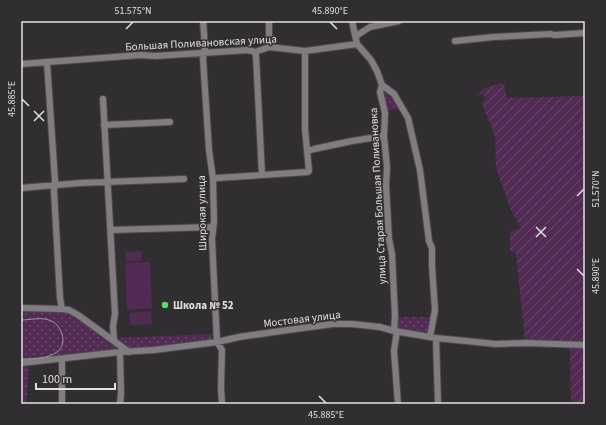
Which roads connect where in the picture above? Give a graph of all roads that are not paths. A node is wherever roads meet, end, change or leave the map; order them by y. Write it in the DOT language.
graph roads {
  1 [pos="204,21"];
  2 [pos="269,21"];
  3 [pos="352,21"];
  4 [pos="399,21"];
  5 [pos="585,33"];
  6 [pos="356,36"];
  7 [pos="455,41"];
  8 [pos="357,44"];
  9 [pos="269,47"];
  10 [pos="304,51"];
  11 [pos="255,52"];
  12 [pos="204,53"];
  13 [pos="47,62"];
  14 [pos="21,64"];
  15 [pos="382,85"];
  16 [pos="103,99"];
  17 [pos="170,122"];
  18 [pos="104,125"];
  19 [pos="384,136"];
  20 [pos="308,151"];
  21 [pos="262,175"];
  22 [pos="184,179"];
  23 [pos="213,179"];
  24 [pos="108,183"];
  25 [pos="55,186"];
  26 [pos="21,188"];
  27 [pos="213,226"];
  28 [pos="111,230"];
  29 [pos="21,308"];
  30 [pos="62,309"];
  31 [pos="396,331"];
  32 [pos="433,338"];
  33 [pos="114,340"];
  34 [pos="218,342"];
  35 [pos="585,345"];
  36 [pos="120,352"];
  37 [pos="129,352"];
  38 [pos="62,359"];
  39 [pos="21,363"];
  40 [pos="62,404"];
  41 [pos="120,404"];
  42 [pos="222,404"];
  43 [pos="398,404"];
  44 [pos="438,404"];
  1 -- 12 [label="street, Широкая улица"];
  2 -- 9 [label="street"];
  3 -- 6 [label="street"];
  4 -- 6 [label="street"];
  5 -- 7 [label="street"];
  6 -- 8 [label="street"];
  8 -- 10 [label="street, Большая Поливановская улица"];
  8 -- 15 [label="street, улица Старая Большая Поливановка"];
  9 -- 10 [label="street, Большая Поливановская улица"];
  9 -- 11 [label="street, Большая Поливановская улица"];
  10 -- 20 [label="street"];
  11 -- 12 [label="street, Большая Поливановская улица"];
  11 -- 21 [label="street"];
  12 -- 13 [label="street, Большая Поливановская улица"];
  12 -- 23 [label="street, Широкая улица"];
  13 -- 14 [label="street, Большая Поливановская улица"];
  13 -- 25 [label="street"];
  15 -- 19 [label="street, улица Старая Большая Поливановка"];
  15 -- 32 [label="street, улица Старая Большая Поливановка"];
  16 -- 18 [label="street"];
  17 -- 18 [label="street"];
  18 -- 24 [label="street"];
  19 -- 20 [label="street"];
  19 -- 31 [label="street, улица Старая Большая Поливановка"];
  20 -- 21 [label="street"];
  21 -- 23 [label="street"];
  22 -- 24 [label="street"];
  23 -- 27 [label="street, Широкая улица"];
  24 -- 25 [label="street"];
  24 -- 28 [label="street"];
  25 -- 26 [label="street"];
  25 -- 30 [label="street"];
  27 -- 28 [label="street"];
  27 -- 34 [label="street, Широкая улица"];
  28 -- 33 [label="street"];
  29 -- 30 [label="street"];
  30 -- 33 [label="street"];
  31 -- 32 [label="street, Мостовая улица"];
  31 -- 34 [label="street, Мостовая улица"];
  31 -- 43 [label="street, улица Старая Большая Поливановка"];
  32 -- 35 [label="street, Мостовая улица"];
  32 -- 44 [label="street, улица Старая Большая Поливановка"];
  33 -- 37 [label="street"];
  34 -- 37 [label="street, Мостовая улица"];
  34 -- 42 [label="street, Широкая улица"];
  36 -- 37 [label="street, Мостовая улица"];
  36 -- 38 [label="street, Мостовая улица"];
  36 -- 41 [label="street"];
  38 -- 39 [label="street, Мостовая улица"];
  38 -- 40 [label="street"];
}
